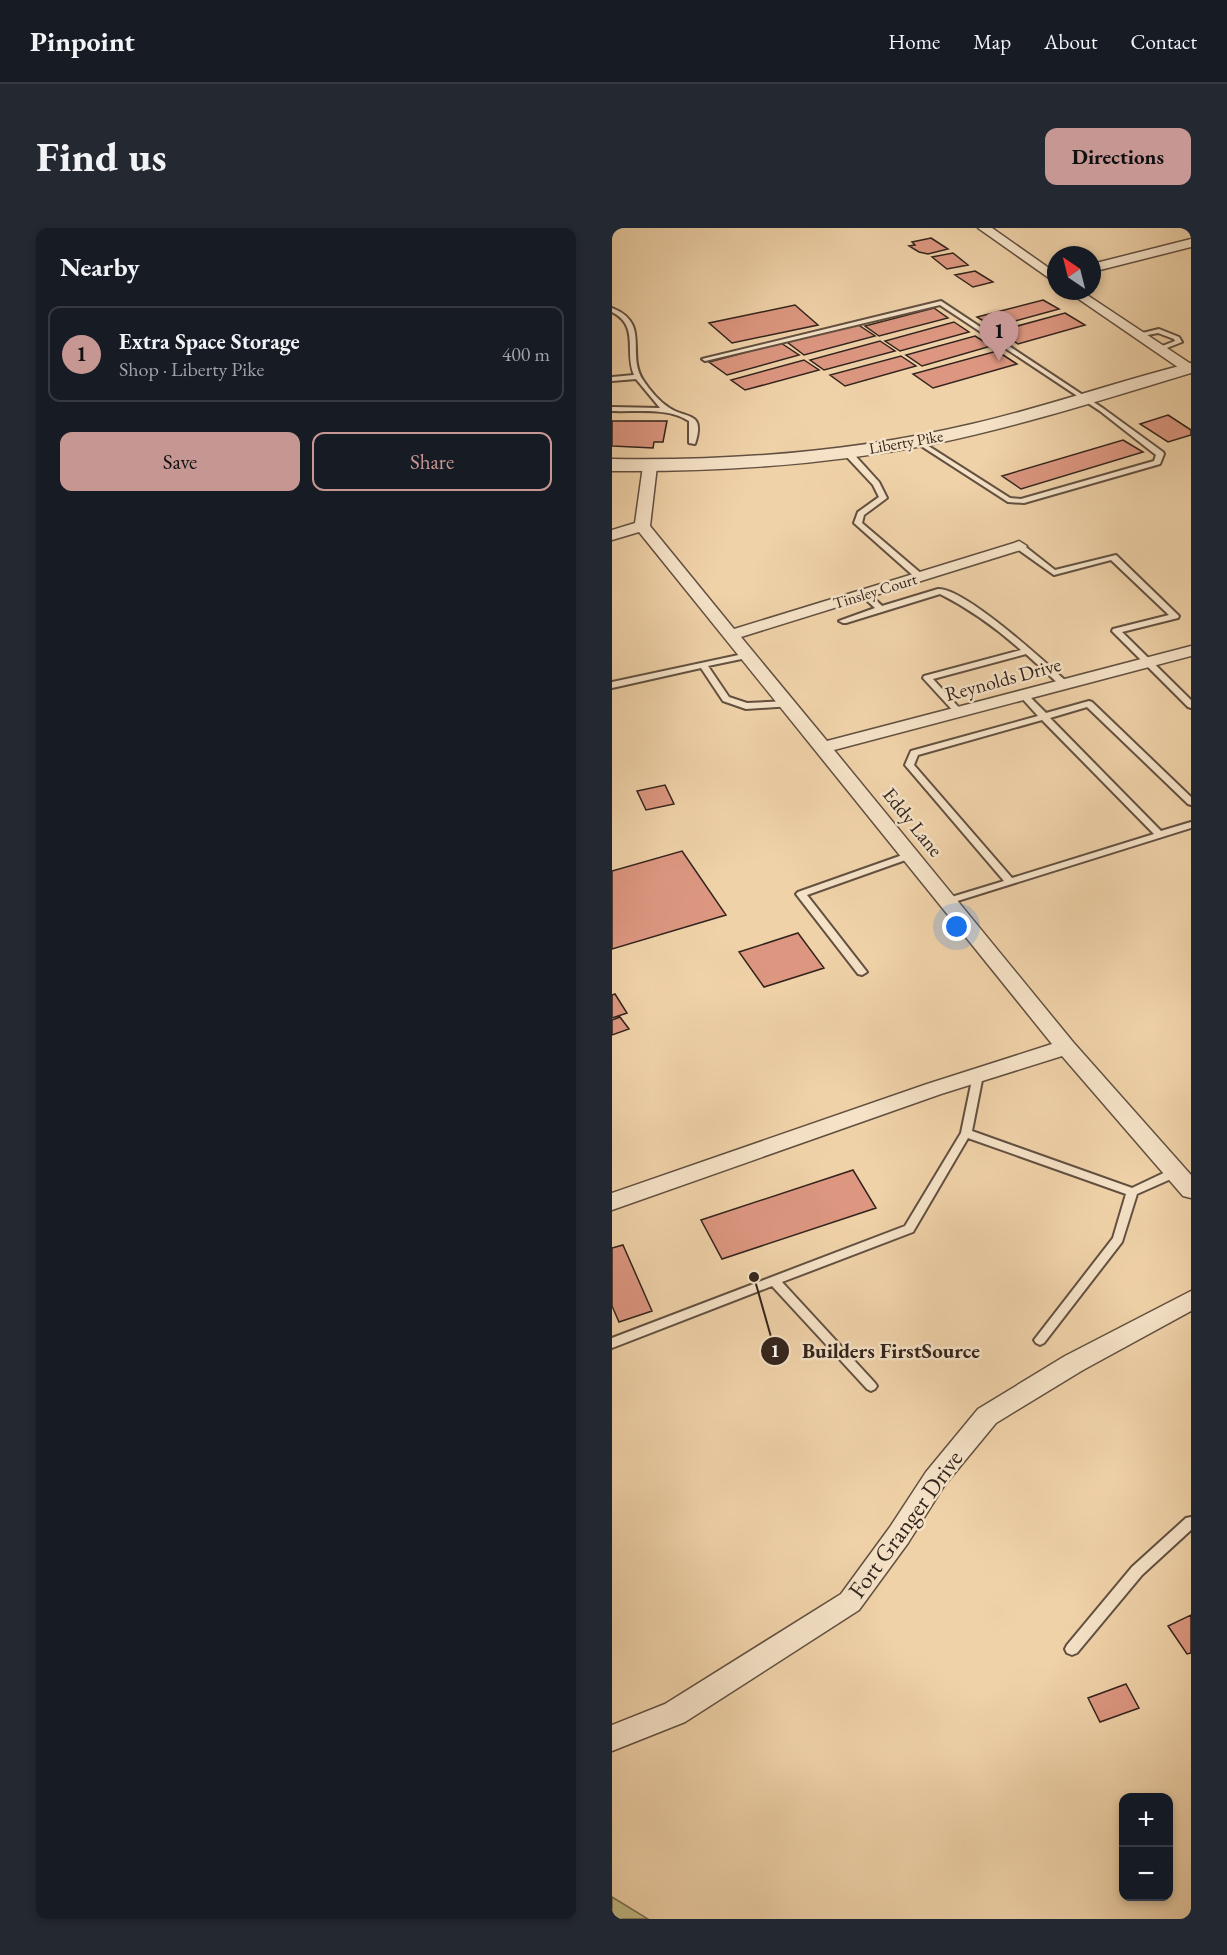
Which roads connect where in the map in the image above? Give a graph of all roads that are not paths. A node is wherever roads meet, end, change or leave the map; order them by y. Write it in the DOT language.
graph roads {
  1 [pos="984,228"];
  2 [pos="1191,243"];
  3 [pos="1101,266"];
  4 [pos="1047,272"];
  5 [pos="1086,300"];
  6 [pos="612,310"];
  7 [pos="1137,335"];
  8 [pos="1159,349"];
  9 [pos="705,358"];
  10 [pos="1191,369"];
  11 [pos="638,377"];
  12 [pos="612,379"];
  13 [pos="1084,399"];
  14 [pos="612,409"];
  15 [pos="666,410"];
  16 [pos="917,441"];
  17 [pos="693,443"];
  18 [pos="847,452"];
  19 [pos="612,465"];
  20 [pos="650,466"];
  21 [pos="642,526"];
  22 [pos="612,535"];
  23 [pos="1019,546"];
  24 [pos="920,577"];
  25 [pos="865,594"];
  26 [pos="881,609"];
  27 [pos="843,621"];
  28 [pos="731,635"];
  29 [pos="1027,651"];
  30 [pos="1191,651"];
  31 [pos="748,655"];
  32 [pos="1146,663"];
  33 [pos="703,665"];
  34 [pos="1064,684"];
  35 [pos="612,685"];
  36 [pos="1191,690"];
  37 [pos="1179,694"];
  38 [pos="1023,695"];
  39 [pos="789,704"];
  40 [pos="1191,705"];
  41 [pos="959,712"];
  42 [pos="1042,716"];
  43 [pos="825,747"];
  44 [pos="1191,802"];
  45 [pos="1191,825"];
  46 [pos="1160,834"];
  47 [pos="911,855"];
  48 [pos="1010,882"];
  49 [pos="948,901"];
  50 [pos="862,972"];
  51 [pos="1065,1047"];
  52 [pos="978,1075"];
  53 [pos="966,1132"];
  54 [pos="1176,1172"];
  55 [pos="1191,1190"];
  56 [pos="1132,1192"];
  57 [pos="612,1202"];
  58 [pos="774,1281"];
  59 [pos="1191,1300"];
  60 [pos="1040,1340"];
  61 [pos="612,1343"];
  62 [pos="871,1386"];
  63 [pos="1191,1522"];
  64 [pos="1072,1649"];
  65 [pos="612,1738"];
  1 -- 4 [label="street"];
  2 -- 3 [label="street"];
  5 -- 7 [label="street"];
  6 -- 11 [label="lane"];
  7 -- 8 [label="street"];
  7 -- 8 [label="lane"];
  8 -- 10 [label="street"];
  9 -- 13 [label="lane"];
  10 -- 13 [label="street, Liberty Pike"];
  11 -- 12 [label="lane"];
  11 -- 15 [label="lane"];
  13 -- 16 [label="street, Liberty Pike"];
  13 -- 16 [label="lane"];
  14 -- 15 [label="lane"];
  15 -- 17 [label="lane"];
  16 -- 18 [label="street, Liberty Pike"];
  18 -- 20 [label="street, Liberty Pike"];
  18 -- 24 [label="lane"];
  19 -- 20 [label="street, Liberty Pike"];
  20 -- 21 [label="street"];
  21 -- 22 [label="street"];
  21 -- 28 [label="street, Eddy Lane"];
  23 -- 24 [label="street, Tinsley Court"];
  23 -- 32 [label="lane"];
  24 -- 25 [label="street, Tinsley Court"];
  25 -- 26 [label="lane"];
  25 -- 28 [label="street, Tinsley Court"];
  26 -- 27 [label="lane"];
  26 -- 29 [label="lane"];
  28 -- 31 [label="street, Eddy Lane"];
  29 -- 34 [label="lane"];
  29 -- 41 [label="lane"];
  30 -- 32 [label="street, Reynolds Drive"];
  31 -- 33 [label="lane"];
  31 -- 39 [label="street, Eddy Lane"];
  32 -- 34 [label="street, Reynolds Drive"];
  32 -- 37 [label="lane"];
  33 -- 35 [label="lane"];
  33 -- 39 [label="lane"];
  34 -- 38 [label="street, Reynolds Drive"];
  36 -- 37 [label="lane"];
  37 -- 40 [label="lane"];
  38 -- 41 [label="street, Reynolds Drive"];
  38 -- 42 [label="lane"];
  39 -- 43 [label="street, Eddy Lane"];
  41 -- 43 [label="street, Reynolds Drive"];
  42 -- 44 [label="lane"];
  42 -- 46 [label="lane"];
  42 -- 48 [label="lane"];
  43 -- 47 [label="street, Eddy Lane"];
  45 -- 46 [label="lane"];
  46 -- 48 [label="lane"];
  47 -- 49 [label="street, Eddy Lane"];
  47 -- 50 [label="lane"];
  48 -- 49 [label="lane"];
  49 -- 51 [label="street, Eddy Lane"];
  51 -- 52 [label="street"];
  51 -- 54 [label="street, Eddy Lane"];
  52 -- 53 [label="lane"];
  52 -- 57 [label="street"];
  53 -- 56 [label="lane"];
  53 -- 58 [label="lane"];
  54 -- 55 [label="street, Eddy Lane"];
  54 -- 56 [label="lane"];
  56 -- 60 [label="lane"];
  58 -- 61 [label="lane"];
  58 -- 62 [label="lane"];
  59 -- 65 [label="street, Fort Granger Drive"];
  63 -- 64 [label="lane"];
}
